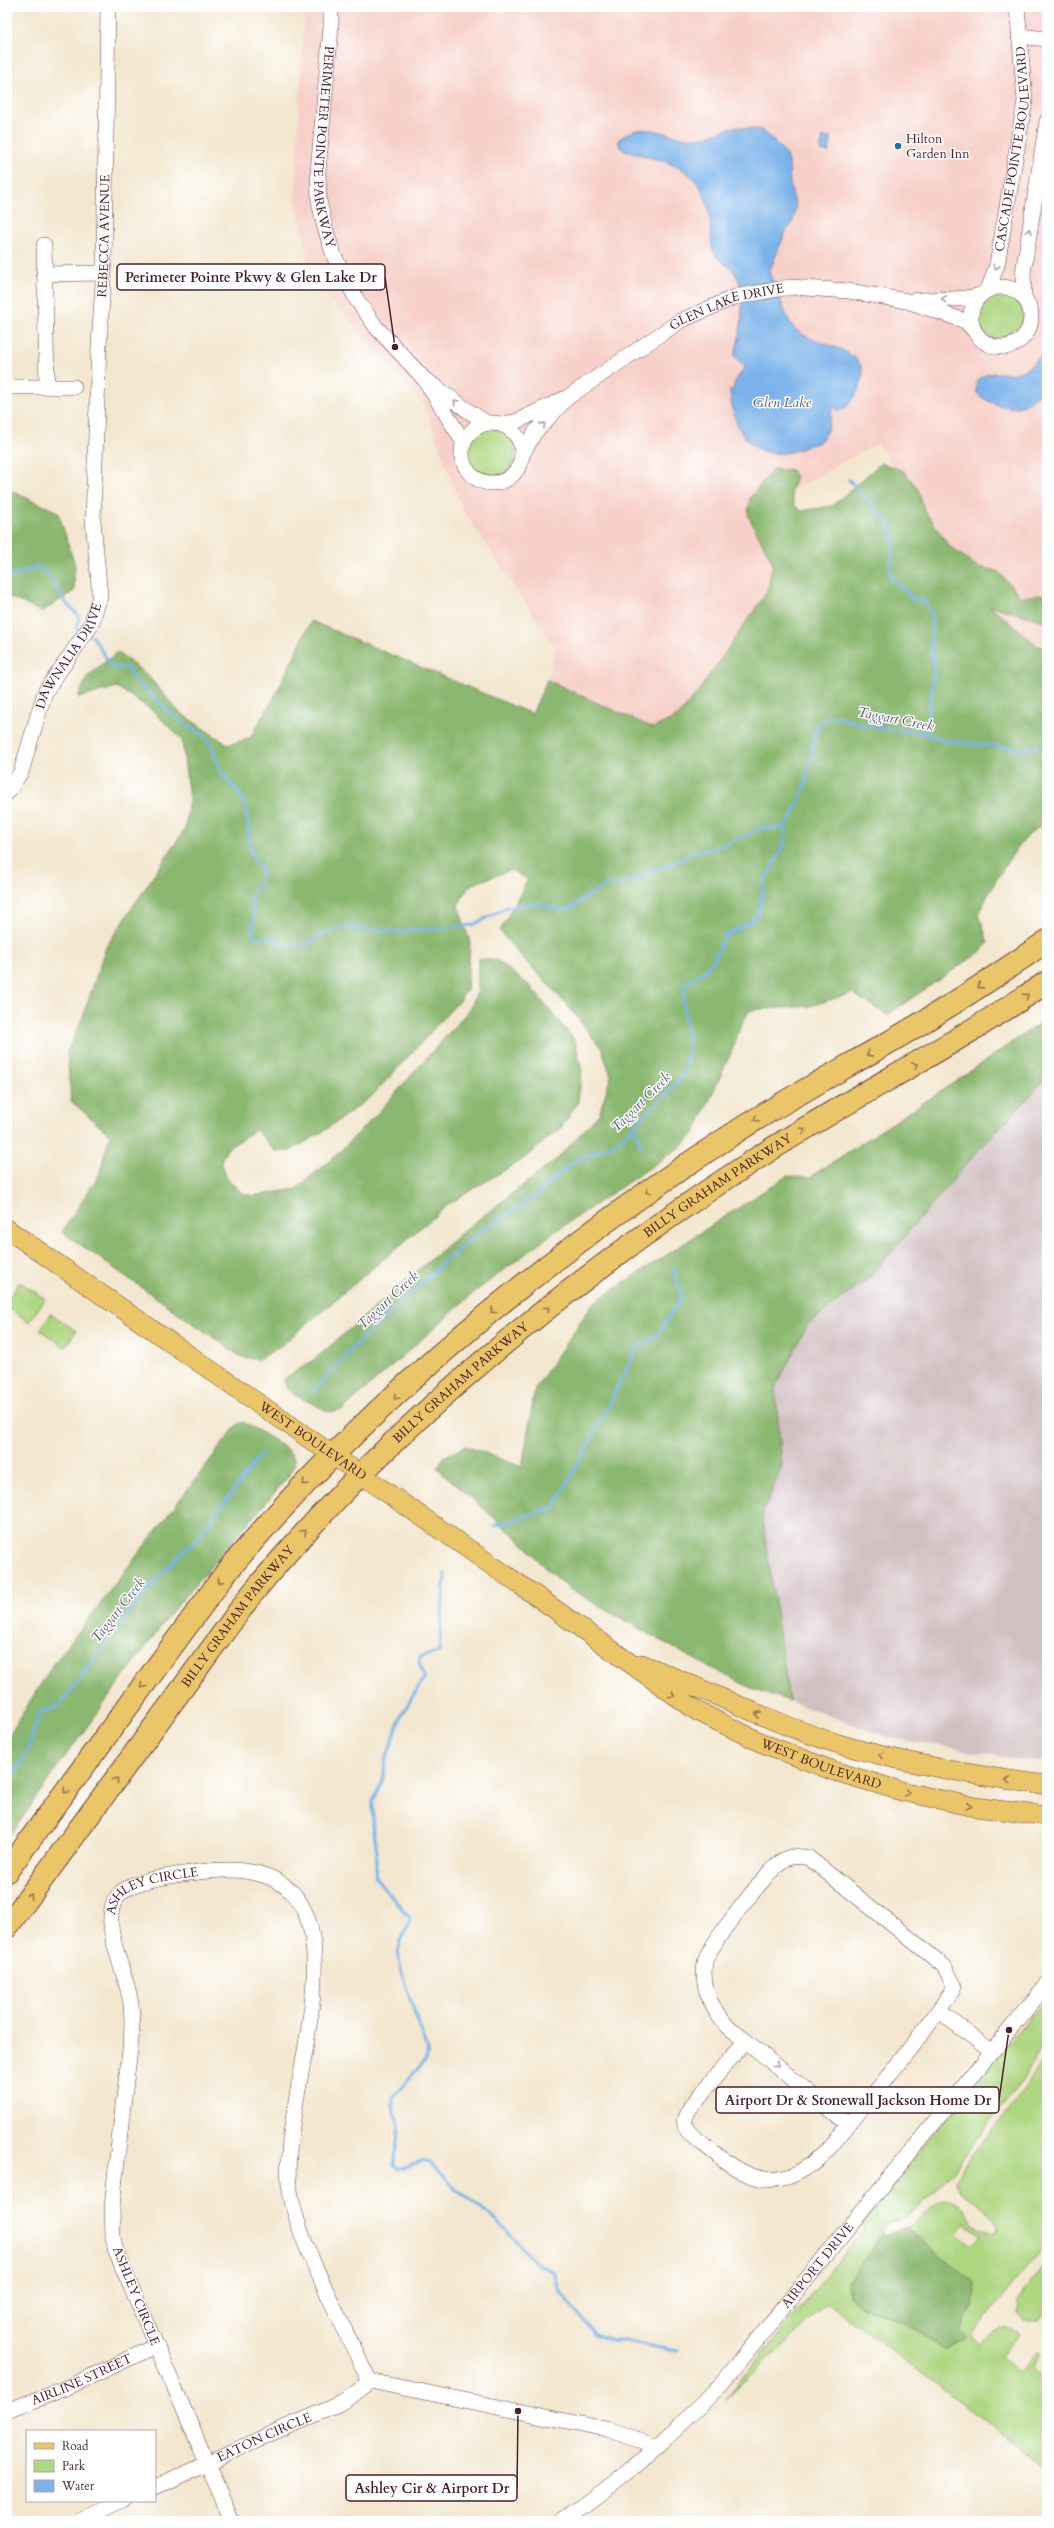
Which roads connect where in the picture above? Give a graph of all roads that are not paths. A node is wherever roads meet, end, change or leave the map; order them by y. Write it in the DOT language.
graph roads {
  1 [pos="108,7"];
  2 [pos="331,7"];
  3 [pos="341,7"];
  4 [pos="1017,7"];
  5 [pos="331,27"];
  6 [pos="1019,36"];
  7 [pos="1047,39"];
  8 [pos="1047,121"];
  9 [pos="44,244"];
  10 [pos="104,273"];
  11 [pos="44,274"];
  12 [pos="984,292"];
  13 [pos="1024,298"];
  14 [pos="907,301"];
  15 [pos="974,330"];
  16 [pos="425,380"];
  17 [pos="47,386"];
  18 [pos="7,387"];
  19 [pos="74,387"];
  20 [pos="568,397"];
  21 [pos="494,424"];
  22 [pos="464,443"];
  23 [pos="522,455"];
  24 [pos="96,465"];
  25 [pos="7,793"];
  26 [pos="1047,941"];
  27 [pos="1047,982"];
  28 [pos="7,1229"];
  29 [pos="332,1455"];
  30 [pos="361,1474"];
  31 [pos="618,1654"];
  32 [pos="1047,1785"];
  33 [pos="1047,1816"];
  34 [pos="7,1871"];
  35 [pos="7,1927"];
  36 [pos="1047,1984"];
  37 [pos="939,2011"];
  38 [pos="745,2041"];
  39 [pos="992,2051"];
  40 [pos="848,2124"];
  41 [pos="156,2346"];
  42 [pos="370,2382"];
  43 [pos="7,2411"];
  44 [pos="658,2446"];
  45 [pos="208,2464"];
  46 [pos="156,2487"];
  47 [pos="121,2502"];
  48 [pos="77,2521"];
  49 [pos="232,2521"];
  50 [pos="561,2521"];
  1 -- 10 [label="street, REBECCA AVENUE"];
  2 -- 5 [label="street, PERIMETER POINTE PARKWAY"];
  3 -- 5 [label="street, PERIMETER POINTE PARKWAY"];
  4 -- 6 [label="street, CASCADE POINTE BOULEVARD"];
  5 -- 16 [label="street, PERIMETER POINTE PARKWAY"];
  6 -- 7 [label="street"];
  6 -- 12 [label="street, CASCADE POINTE BOULEVARD, one-way"];
  13 -- 8 [label="street, one-way"];
  9 -- 11 [label="street"];
  10 -- 11 [label="street"];
  10 -- 24 [label="street, REBECCA AVENUE"];
  11 -- 17 [label="street"];
  12 -- 13 [label="street"];
  12 -- 14 [label="street, GLEN LAKE DRIVE, one-way"];
  12 -- 15 [label="street"];
  13 -- 15 [label="street"];
  14 -- 15 [label="street, GLEN LAKE DRIVE"];
  14 -- 20 [label="street, GLEN LAKE DRIVE"];
  21 -- 16 [label="street, PERIMETER POINTE PARKWAY, one-way"];
  16 -- 22 [label="street, PERIMETER POINTE PARKWAY"];
  17 -- 18 [label="street"];
  17 -- 19 [label="street"];
  20 -- 21 [label="street, GLEN LAKE DRIVE"];
  23 -- 20 [label="street, GLEN LAKE DRIVE, one-way"];
  21 -- 22 [label="street"];
  21 -- 23 [label="street"];
  22 -- 23 [label="street"];
  24 -- 25 [label="street, DAWNALIA DRIVE"];
  26 -- 29 [label="highway, one-way"];
  30 -- 27 [label="highway, BILLY GRAHAM PARKWAY, one-way"];
  28 -- 29 [label="main road, WEST BOULEVARD"];
  29 -- 30 [label="main road, WEST BOULEVARD"];
  29 -- 34 [label="highway, one-way"];
  30 -- 31 [label="main road, WEST BOULEVARD"];
  35 -- 30 [label="highway, BILLY GRAHAM PARKWAY, one-way"];
  32 -- 31 [label="main road, WEST BOULEVARD, one-way"];
  31 -- 33 [label="main road, WEST BOULEVARD, one-way"];
  36 -- 39 [label="street, AIRPORT DRIVE"];
  37 -- 38 [label="street"];
  37 -- 39 [label="street"];
  37 -- 40 [label="street"];
  38 -- 40 [label="street, one-way"];
  38 -- 40 [label="street"];
  39 -- 44 [label="street, AIRPORT DRIVE"];
  41 -- 42 [label="street, ASHLEY CIRCLE"];
  41 -- 43 [label="street, AIRLINE STREET"];
  41 -- 45 [label="street, ASHLEY CIRCLE"];
  42 -- 44 [label="street"];
  42 -- 45 [label="street, EATON CIRCLE"];
  44 -- 50 [label="street, AIRPORT DRIVE"];
  45 -- 46 [label="street, EATON CIRCLE"];
  45 -- 49 [label="street, ASHLEY CIRCLE"];
  47 -- 48 [label="street"];
}
